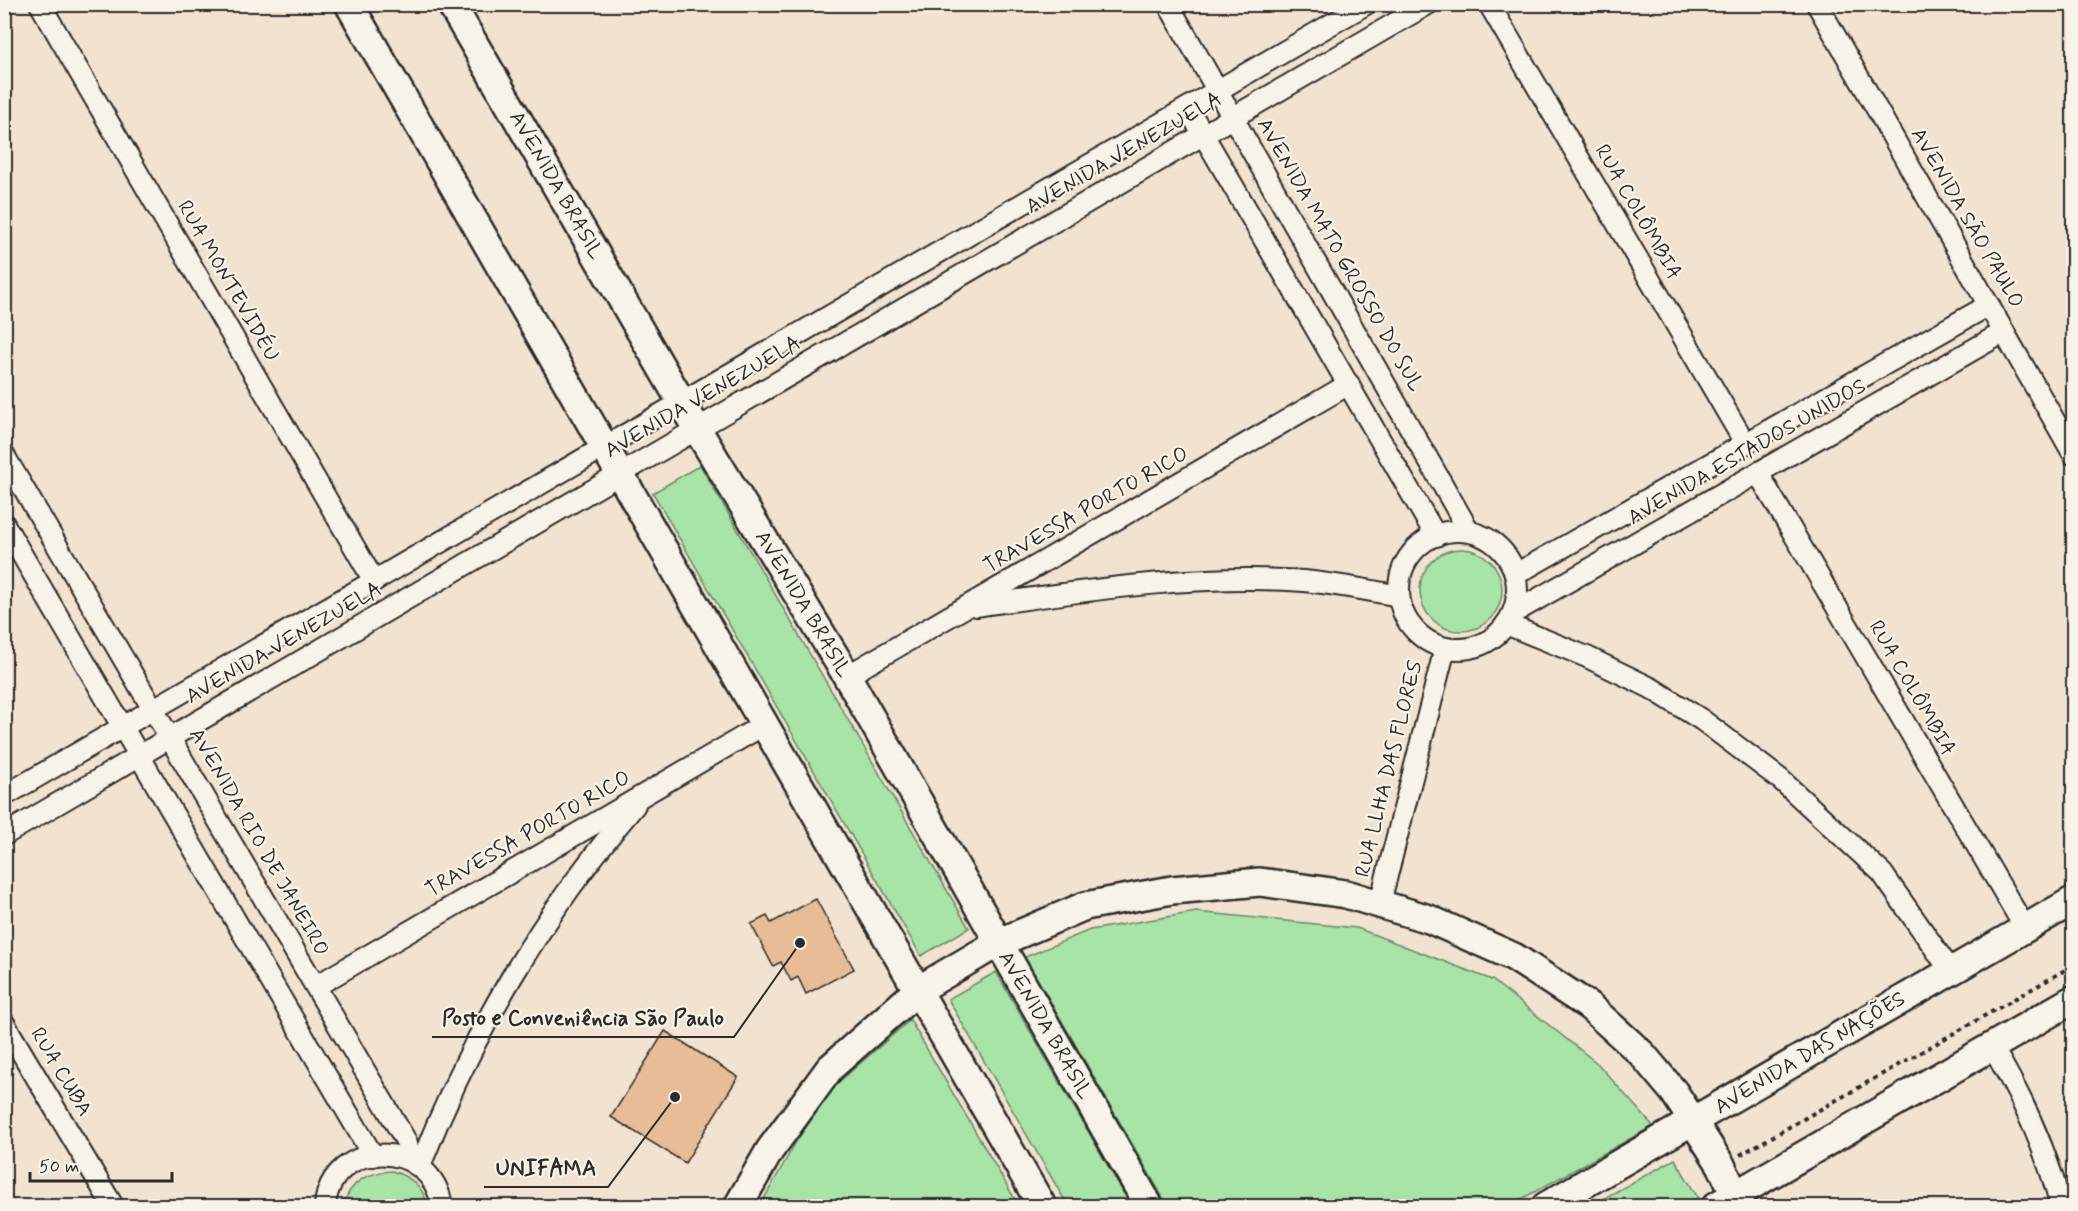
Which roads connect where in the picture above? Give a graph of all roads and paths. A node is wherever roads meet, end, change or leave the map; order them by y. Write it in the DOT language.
graph roads {
  1 [pos="40,4"];
  2 [pos="349,4"];
  3 [pos="451,4"];
  4 [pos="1168,4"];
  5 [pos="1366,4"];
  6 [pos="1428,4"];
  7 [pos="1489,4"];
  8 [pos="1817,4"];
  9 [pos="1219,91"];
  10 [pos="1189,110"];
  11 [pos="1234,117"];
  12 [pos="1204,135"];
  13 [pos="1989,305"];
  14 [pos="2004,332"];
  15 [pos="1348,384"];
  16 [pos="682,404"];
  17 [pos="697,429"];
  18 [pos="1745,443"];
  19 [pos="605,448"];
  20 [pos="4,455"];
  21 [pos="2073,455"];
  22 [pos="1758,473"];
  23 [pos="620,474"];
  24 [pos="4,524"];
  25 [pos="1469,531"];
  26 [pos="1436,536"];
  27 [pos="1516,573"];
  28 [pos="374,581"];
  29 [pos="1400,596"];
  30 [pos="965,607"];
  31 [pos="1509,618"];
  32 [pos="1445,648"];
  33 [pos="847,676"];
  34 [pos="154,711"];
  35 [pos="765,724"];
  36 [pos="123,728"];
  37 [pos="170,738"];
  38 [pos="140,756"];
  39 [pos="645,794"];
  40 [pos="4,796"];
  41 [pos="4,835"];
  42 [pos="2073,900"];
  43 [pos="1380,903"];
  44 [pos="2025,928"];
  45 [pos="998,943"];
  46 [pos="2073,965"];
  47 [pos="1950,970"];
  48 [pos="316,986"];
  49 [pos="918,990"];
  50 [pos="2071,1005"];
  51 [pos="4,1023"];
  52 [pos="1992,1047"];
  53 [pos="1695,1122"];
  54 [pos="373,1156"];
  55 [pos="416,1164"];
  56 [pos="1721,1166"];
  57 [pos="1730,1203"];
  58 [pos="113,1206"];
  59 [pos="325,1206"];
  60 [pos="442,1206"];
  61 [pos="738,1206"];
  62 [pos="1042,1206"];
  63 [pos="1149,1206"];
  64 [pos="1546,1206"];
  65 [pos="2061,1206"];
  1 -- 28 [label="street, RUA MONTEVIDÉU"];
  2 -- 19 [label="main road"];
  3 -- 16 [label="main road, AVENIDA BRASIL"];
  4 -- 9 [label="street, AVENIDA MATO GROSSO DO SUL"];
  5 -- 9 [label="street, AVENIDA VENEZUELA"];
  6 -- 11 [label="street, AVENIDA VENEZUELA"];
  7 -- 18 [label="street, RUA COLÔMBIA"];
  8 -- 13 [label="street, AVENIDA SÃO PAULO"];
  9 -- 10 [label="street, AVENIDA VENEZUELA"];
  9 -- 11 [label="street, AVENIDA MATO GROSSO DO SUL"];
  10 -- 12 [label="street"];
  10 -- 16 [label="street, AVENIDA VENEZUELA"];
  11 -- 12 [label="street, AVENIDA VENEZUELA"];
  11 -- 25 [label="street, AVENIDA MATO GROSSO DO SUL"];
  12 -- 15 [label="street"];
  12 -- 17 [label="street, AVENIDA VENEZUELA"];
  13 -- 14 [label="street, AVENIDA SÃO PAULO"];
  13 -- 18 [label="street, AVENIDA ESTADOS UNIDOS"];
  14 -- 21 [label="street, AVENIDA SÃO PAULO"];
  14 -- 22 [label="street, AVENIDA ESTADOS UNIDOS"];
  15 -- 26 [label="street"];
  15 -- 30 [label="street, TRAVESSA PORTO RICO"];
  16 -- 17 [label="main road, AVENIDA BRASIL"];
  16 -- 19 [label="street, AVENIDA VENEZUELA"];
  17 -- 23 [label="street, AVENIDA VENEZUELA"];
  17 -- 33 [label="main road, AVENIDA BRASIL"];
  18 -- 27 [label="street, AVENIDA ESTADOS UNIDOS"];
  19 -- 23 [label="main road"];
  19 -- 28 [label="street, AVENIDA VENEZUELA"];
  20 -- 34 [label="street, AVENIDA RIO DE JANEIRO"];
  22 -- 31 [label="street, AVENIDA ESTADOS UNIDOS"];
  22 -- 44 [label="street, RUA COLÔMBIA"];
  23 -- 35 [label="main road"];
  23 -- 37 [label="street, AVENIDA VENEZUELA"];
  24 -- 36 [label="street"];
  25 -- 26 [label="street"];
  25 -- 27 [label="street"];
  26 -- 29 [label="street"];
  27 -- 31 [label="street"];
  28 -- 34 [label="street, AVENIDA VENEZUELA"];
  29 -- 30 [label="street"];
  29 -- 32 [label="street"];
  30 -- 33 [label="street, TRAVESSA PORTO RICO"];
  31 -- 32 [label="street"];
  31 -- 47 [label="street"];
  32 -- 43 [label="street, RUA LLHA DAS FLORES"];
  33 -- 45 [label="main road, AVENIDA BRASIL"];
  34 -- 36 [label="street, AVENIDA VENEZUELA"];
  34 -- 37 [label="street, AVENIDA RIO DE JANEIRO"];
  35 -- 39 [label="street, TRAVESSA PORTO RICO"];
  35 -- 49 [label="main road"];
  36 -- 38 [label="street"];
  36 -- 40 [label="street, AVENIDA VENEZUELA"];
  37 -- 38 [label="street, AVENIDA VENEZUELA"];
  37 -- 48 [label="street, AVENIDA RIO DE JANEIRO"];
  38 -- 41 [label="street, AVENIDA VENEZUELA"];
  38 -- 54 [label="street"];
  39 -- 48 [label="street, TRAVESSA PORTO RICO"];
  39 -- 55 [label="street"];
  42 -- 44 [label="main road, AVENIDA DAS NAÇÕES"];
  43 -- 45 [label="main road"];
  43 -- 53 [label="main road"];
  44 -- 47 [label="main road, AVENIDA DAS NAÇÕES"];
  45 -- 49 [label="main road"];
  45 -- 63 [label="main road, AVENIDA BRASIL"];
  46 -- 56 [label="path"];
  47 -- 53 [label="main road, AVENIDA DAS NAÇÕES"];
  48 -- 55 [label="street, AVENIDA RIO DE JANEIRO"];
  49 -- 61 [label="main road"];
  49 -- 62 [label="main road"];
  50 -- 52 [label="main road"];
  51 -- 58 [label="street, RUA CUBA"];
  52 -- 57 [label="main road"];
  52 -- 65 [label="street"];
  53 -- 56 [label="main road"];
  53 -- 64 [label="main road, AVENIDA DAS NAÇÕES"];
  54 -- 55 [label="street"];
  54 -- 59 [label="street"];
  55 -- 60 [label="street, AVENIDA RIO DE JANEIRO"];
  56 -- 57 [label="main road"];
}
